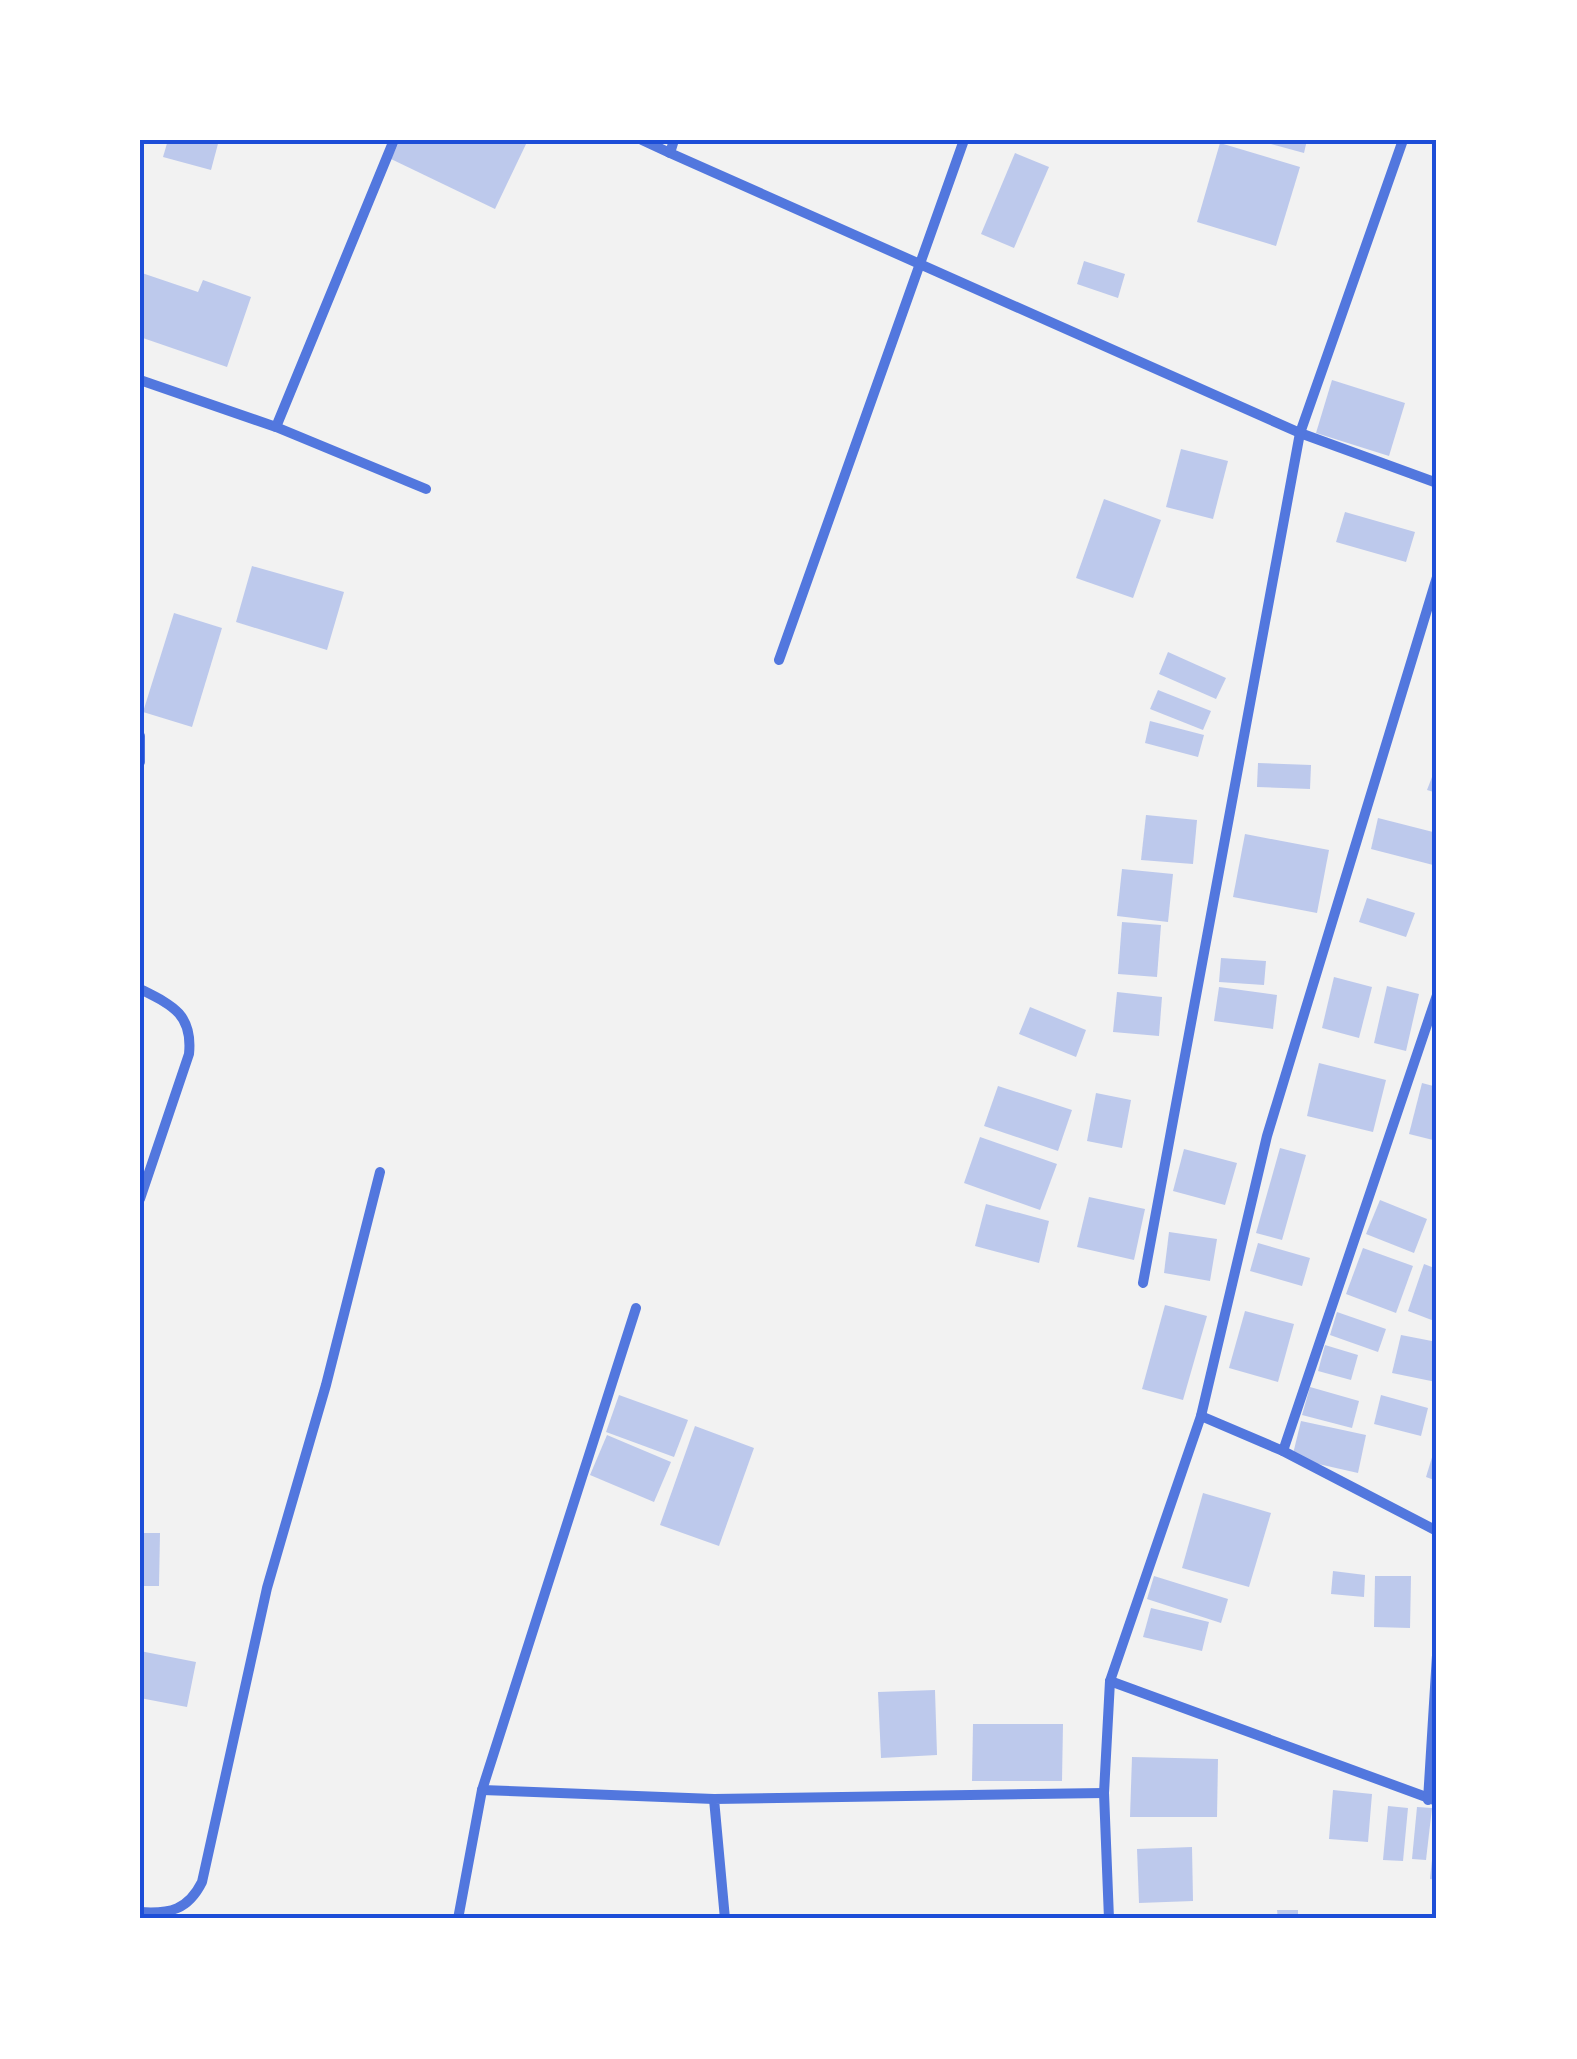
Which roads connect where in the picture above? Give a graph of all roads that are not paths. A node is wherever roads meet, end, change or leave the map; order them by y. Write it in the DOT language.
graph roads {
  1 [pos="394,140"];
  2 [pos="642,140"];
  3 [pos="674,140"];
  4 [pos="964,140"];
  5 [pos="1403,140"];
  6 [pos="670,153"];
  7 [pos="918,259"];
  8 [pos="140,380"];
  9 [pos="276,428"];
  10 [pos="1300,432"];
  11 [pos="1437,482"];
  12 [pos="426,488"];
  13 [pos="1437,577"];
  14 [pos="779,660"];
  15 [pos="140,736"];
  16 [pos="140,762"];
  17 [pos="140,989"];
  18 [pos="1436,993"];
  19 [pos="380,1172"];
  20 [pos="140,1199"];
  21 [pos="1143,1283"];
  22 [pos="636,1308"];
  23 [pos="1201,1416"];
  24 [pos="1283,1451"];
  25 [pos="1437,1531"];
  26 [pos="1437,1654"];
  27 [pos="1110,1681"];
  28 [pos="482,1790"];
  29 [pos="1104,1793"];
  30 [pos="714,1799"];
  31 [pos="1433,1800"];
  32 [pos="140,1912"];
  33 [pos="458,1919"];
  34 [pos="726,1919"];
  35 [pos="1109,1919"];
  1 -- 9 [label="street"];
  2 -- 6 [label="street"];
  3 -- 6 [label="street"];
  4 -- 7 [label="street"];
  5 -- 10 [label="street"];
  6 -- 7 [label="street"];
  7 -- 10 [label="street"];
  7 -- 14 [label="street"];
  8 -- 9 [label="street"];
  9 -- 12 [label="street"];
  10 -- 11 [label="street"];
  10 -- 21 [label="street"];
  13 -- 23 [label="street"];
  15 -- 16 [label="street"];
  17 -- 20 [label="street"];
  18 -- 24 [label="street"];
  19 -- 32 [label="street"];
  22 -- 28 [label="street"];
  23 -- 24 [label="street"];
  23 -- 27 [label="street"];
  24 -- 25 [label="street"];
  26 -- 31 [label="street"];
  27 -- 29 [label="street"];
  27 -- 31 [label="street"];
  28 -- 30 [label="street"];
  28 -- 33 [label="street"];
  29 -- 30 [label="street"];
  29 -- 35 [label="street"];
  30 -- 34 [label="street"];
}
